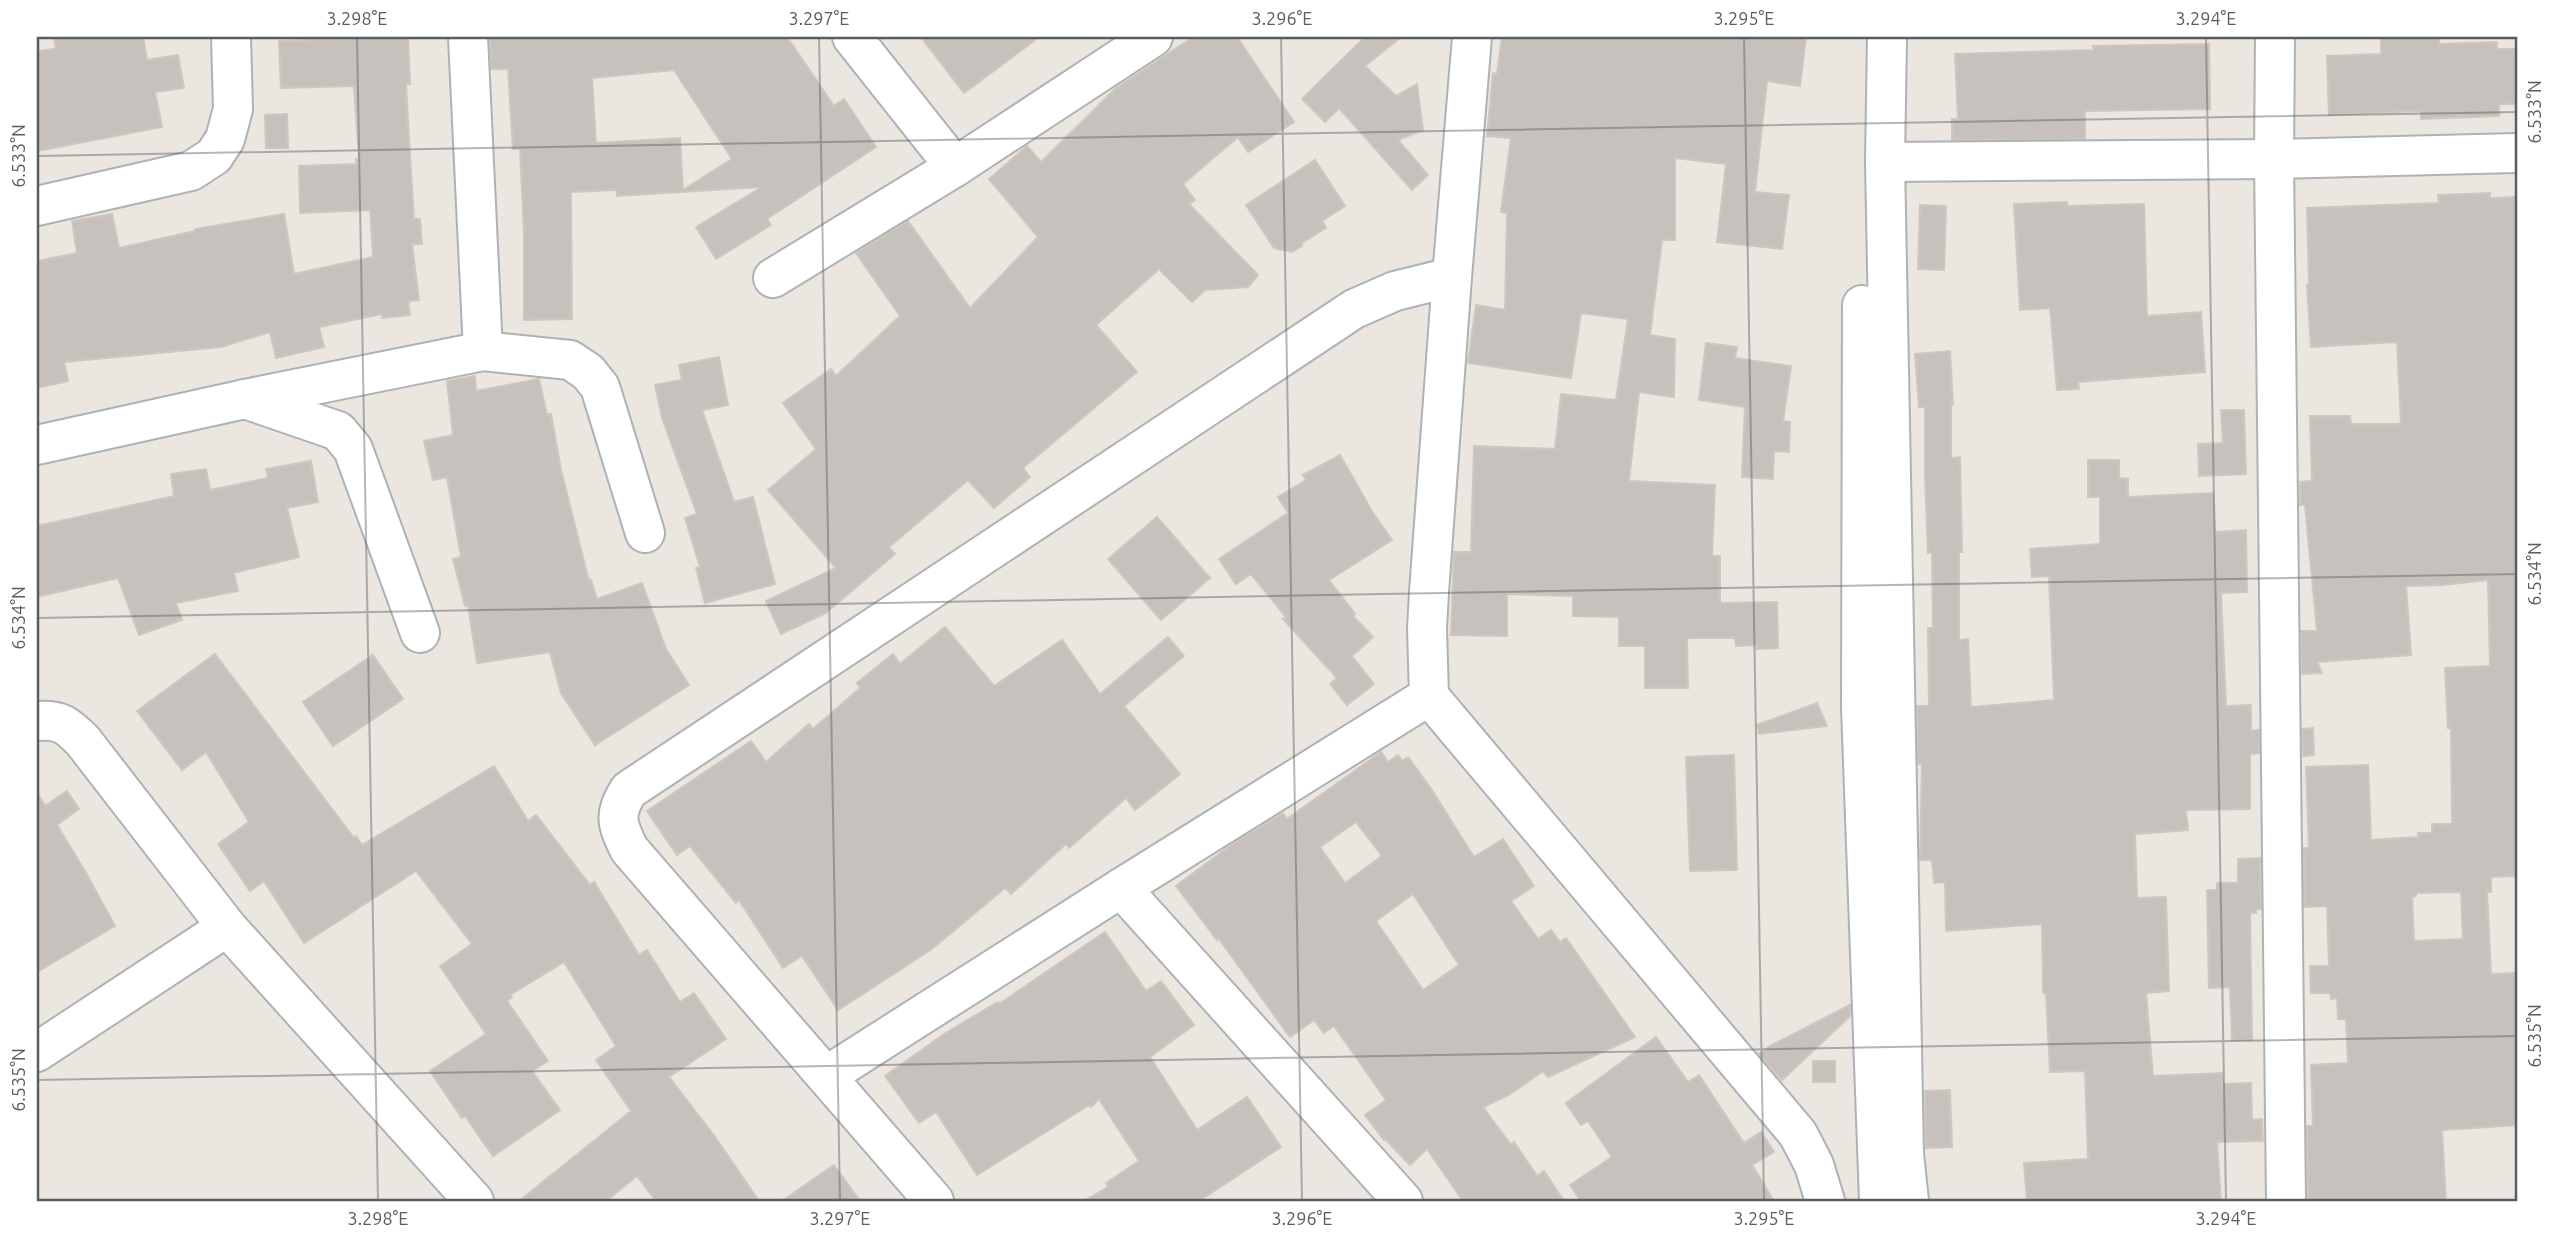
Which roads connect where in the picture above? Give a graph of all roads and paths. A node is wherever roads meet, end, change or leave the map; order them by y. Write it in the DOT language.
graph roads {
  1 [pos="231,37"];
  2 [pos="468,37"];
  3 [pos="852,37"];
  4 [pos="1153,37"];
  5 [pos="1472,37"];
  6 [pos="1864,37"];
  7 [pos="1887,37"];
  8 [pos="2275,37"];
  9 [pos="2517,153"];
  10 [pos="2274,159"];
  11 [pos="1885,162"];
  12 [pos="955,167"];
  13 [pos="37,206"];
  14 [pos="1452,276"];
  15 [pos="773,278"];
  16 [pos="482,351"];
  17 [pos="245,399"];
  18 [pos="37,445"];
  19 [pos="645,533"];
  20 [pos="1877,558"];
  21 [pos="421,633"];
  22 [pos="1429,696"];
  23 [pos="37,721"];
  24 [pos="1121,888"];
  25 [pos="227,927"];
  26 [pos="37,1052"];
  27 [pos="827,1076"];
  28 [pos="474,1201"];
  29 [pos="934,1201"];
  30 [pos="1403,1201"];
  31 [pos="1825,1201"];
  32 [pos="1879,1201"];
  33 [pos="1909,1201"];
  34 [pos="2286,1201"];
  1 -- 13 [label="street"];
  2 -- 16 [label="street"];
  3 -- 12 [label="street"];
  4 -- 12 [label="street"];
  5 -- 14 [label="street"];
  6 -- 20 [label="street"];
  7 -- 11 [label="street"];
  8 -- 10 [label="street"];
  9 -- 10 [label="street"];
  10 -- 11 [label="street"];
  10 -- 34 [label="street"];
  11 -- 20 [label="street"];
  12 -- 15 [label="street"];
  14 -- 22 [label="street"];
  14 -- 27 [label="street"];
  16 -- 17 [label="street"];
  16 -- 19 [label="street"];
  17 -- 18 [label="street"];
  17 -- 21 [label="street"];
  20 -- 32 [label="street"];
  20 -- 33 [label="street"];
  22 -- 24 [label="street"];
  22 -- 31 [label="street"];
  23 -- 25 [label="street"];
  24 -- 27 [label="street"];
  24 -- 30 [label="street"];
  25 -- 26 [label="street"];
  25 -- 28 [label="street"];
  27 -- 29 [label="street"];
}
